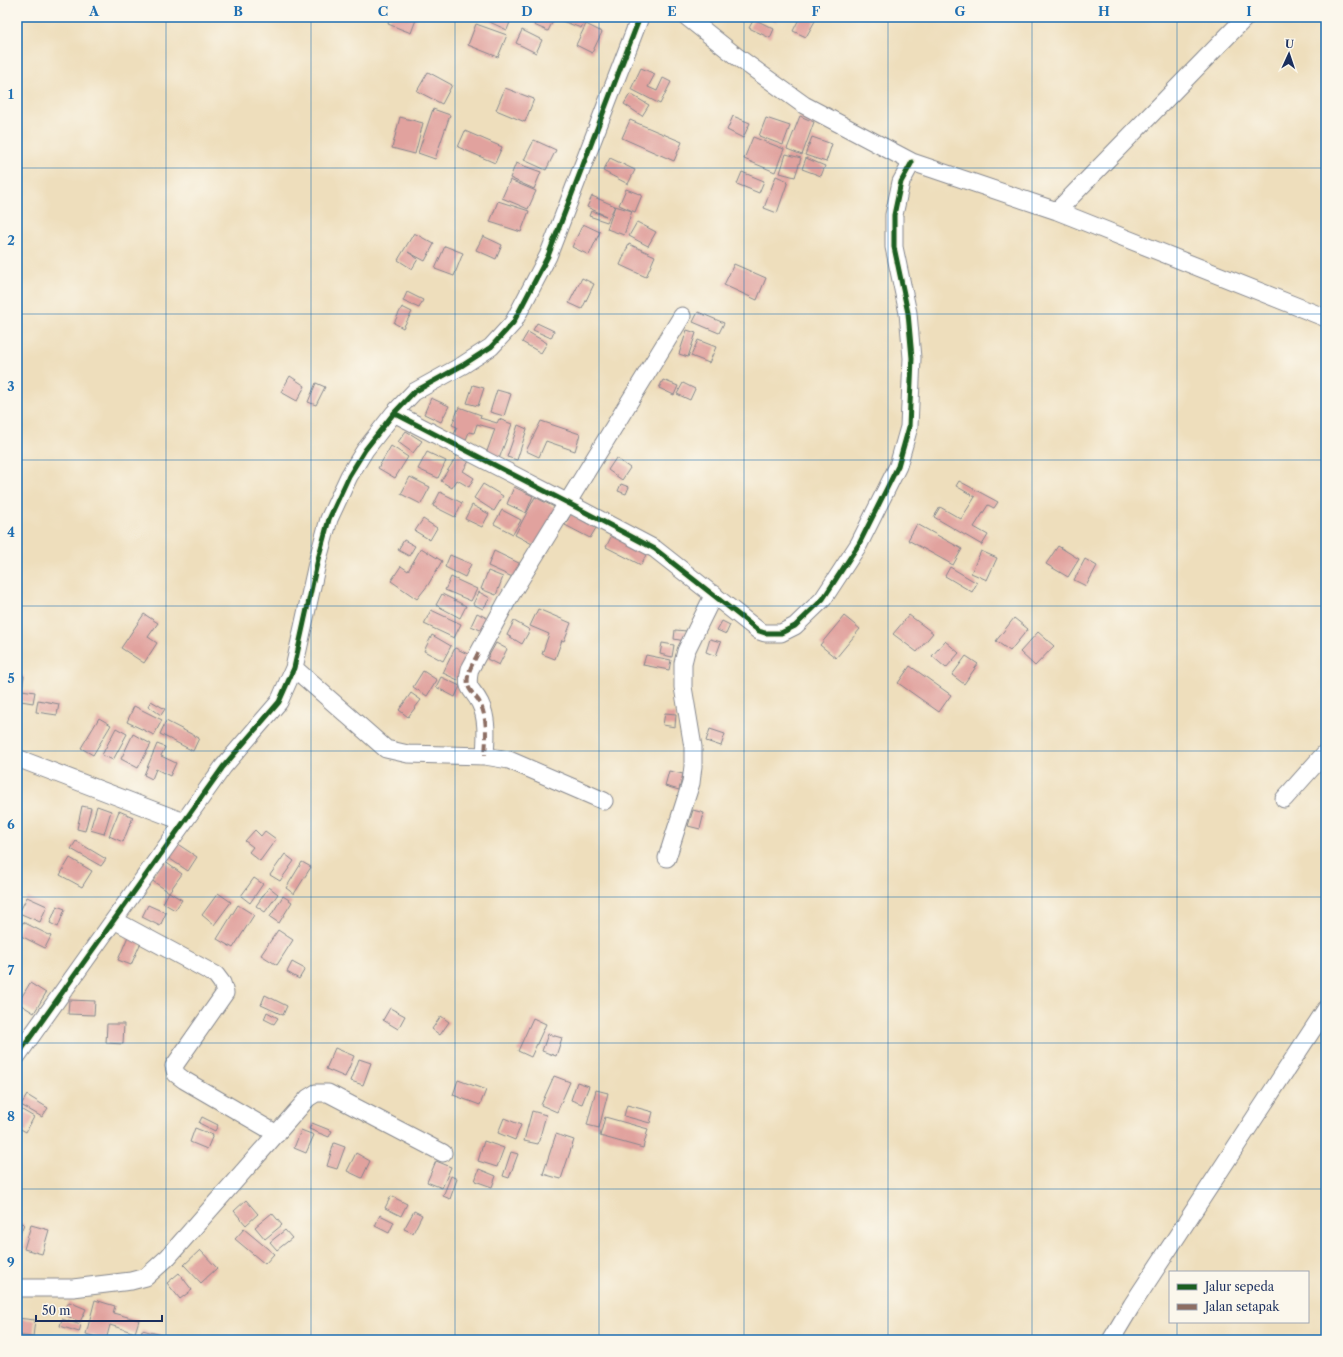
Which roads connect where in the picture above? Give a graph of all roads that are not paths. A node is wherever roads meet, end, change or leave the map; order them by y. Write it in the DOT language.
graph roads {
  1 [pos="640,17"];
  2 [pos="687,17"];
  3 [pos="1246,17"];
  4 [pos="912,162"];
  5 [pos="1057,211"];
  6 [pos="682,316"];
  7 [pos="1326,318"];
  8 [pos="394,413"];
  9 [pos="568,503"];
  10 [pos="714,594"];
  11 [pos="294,668"];
  12 [pos="1326,752"];
  13 [pos="485,756"];
  14 [pos="17,758"];
  15 [pos="1284,799"];
  16 [pos="604,801"];
  17 [pos="184,822"];
  18 [pos="667,858"];
  19 [pos="114,920"];
  20 [pos="1326,1009"];
  21 [pos="17,1056"];
  22 [pos="277,1134"];
  23 [pos="443,1153"];
  24 [pos="17,1288"];
  25 [pos="1111,1340"];
  1 -- 8 [label="street"];
  2 -- 4 [label="street"];
  3 -- 5 [label="street"];
  4 -- 5 [label="street"];
  4 -- 10 [label="street"];
  5 -- 7 [label="street"];
  6 -- 9 [label="street"];
  8 -- 9 [label="street"];
  8 -- 11 [label="street"];
  9 -- 10 [label="street"];
  9 -- 13 [label="street"];
  10 -- 18 [label="street"];
  11 -- 13 [label="street"];
  11 -- 17 [label="street"];
  12 -- 15 [label="street"];
  13 -- 16 [label="street"];
  14 -- 17 [label="street"];
  17 -- 19 [label="street"];
  19 -- 21 [label="street"];
  19 -- 22 [label="street"];
  20 -- 25 [label="street"];
  22 -- 23 [label="street"];
  22 -- 24 [label="street"];
}
